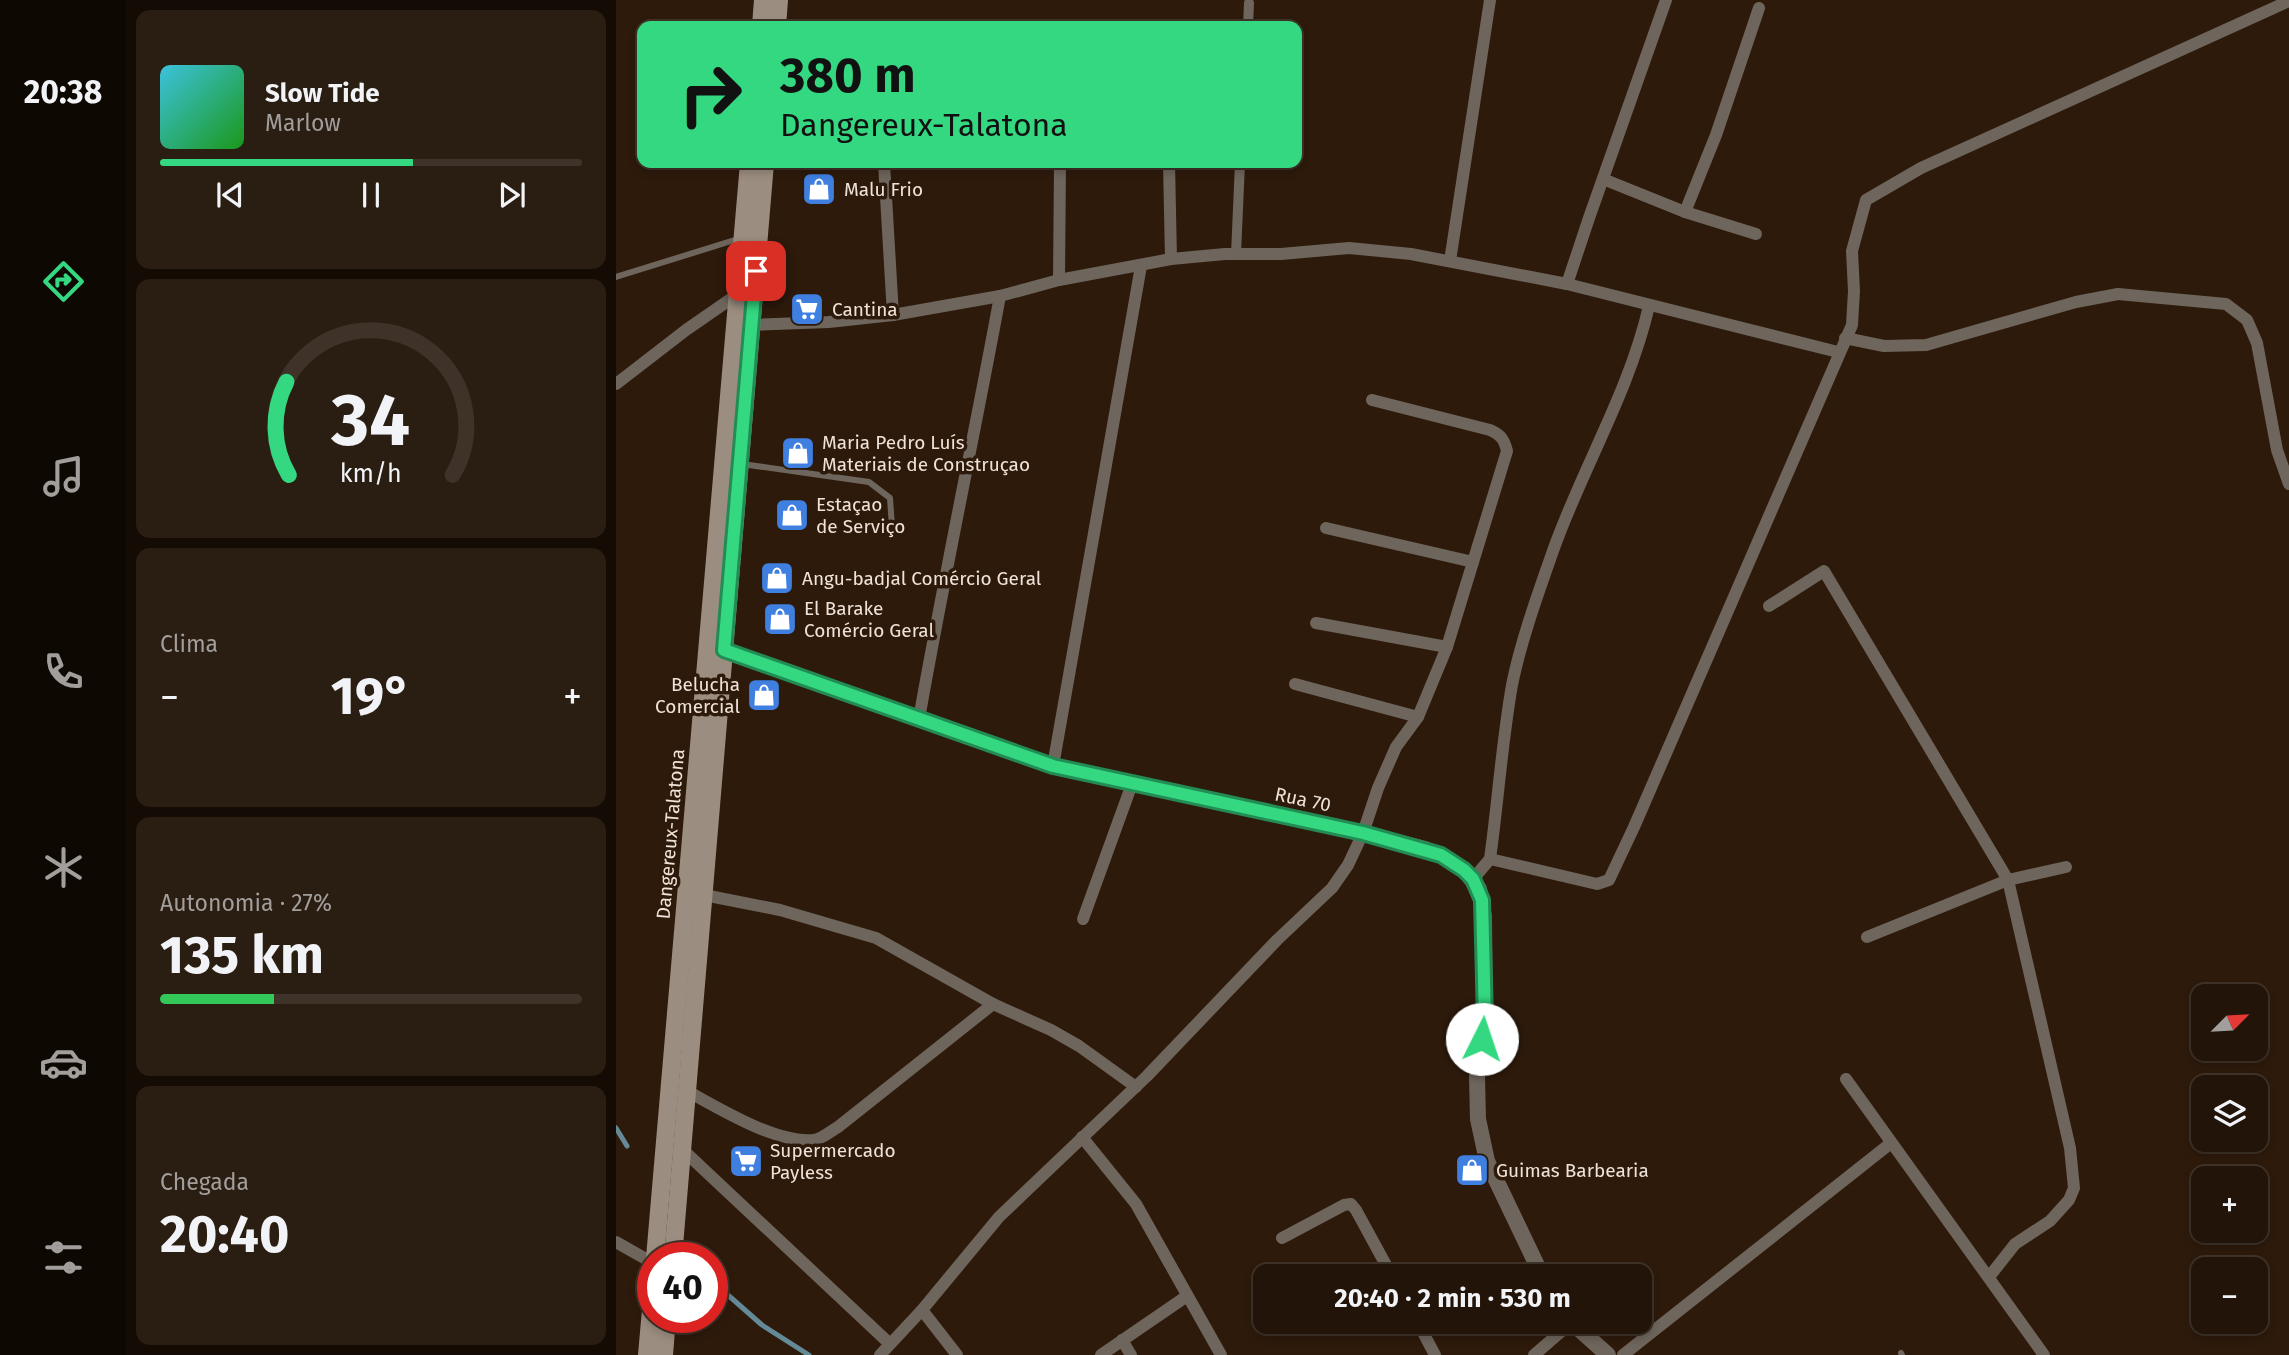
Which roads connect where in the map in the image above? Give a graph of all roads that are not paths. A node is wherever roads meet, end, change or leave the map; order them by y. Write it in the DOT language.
graph roads {
  1 [pos="763,0"];
  2 [pos="779,0"];
  3 [pos="1490,0"];
  4 [pos="1667,0"];
  5 [pos="2289,1"];
  6 [pos="1249,3"];
  7 [pos="1759,8"];
  8 [pos="761,21"];
  9 [pos="777,21"];
  10 [pos="1248,21"];
  11 [pos="749,168"];
  12 [pos="765,168"];
  13 [pos="884,168"];
  14 [pos="1060,168"];
  15 [pos="1169,168"];
  16 [pos="1240,168"];
  17 [pos="1603,179"];
  18 [pos="1685,212"];
  19 [pos="1756,234"];
  20 [pos="743,238"];
  21 [pos="1236,254"];
  22 [pos="1171,259"];
  23 [pos="1450,261"];
  24 [pos="1141,266"];
  25 [pos="616,277"];
  26 [pos="1059,281"];
  27 [pos="1567,284"];
  28 [pos="738,293"];
  29 [pos="1000,296"];
  30 [pos="1649,306"];
  31 [pos="894,315"];
  32 [pos="752,325"];
  33 [pos="1845,338"];
  34 [pos="1838,352"];
  35 [pos="616,384"];
  36 [pos="1372,400"];
  37 [pos="2283,450"];
  38 [pos="740,464"];
  39 [pos="2289,484"];
  40 [pos="892,527"];
  41 [pos="1326,528"];
  42 [pos="1473,562"];
  43 [pos="1769,606"];
  44 [pos="1315,623"];
  45 [pos="1447,647"];
  46 [pos="724,650"];
  47 [pos="1295,684"];
  48 [pos="1418,717"];
  49 [pos="919,719"];
  50 [pos="1053,766"];
  51 [pos="1132,783"];
  52 [pos="1363,833"];
  53 [pos="1490,859"];
  54 [pos="2066,867"];
  55 [pos="1473,879"];
  56 [pos="2008,880"];
  57 [pos="704,895"];
  58 [pos="1083,919"];
  59 [pos="1867,937"];
  60 [pos="993,1004"];
  61 [pos="1846,1079"];
  62 [pos="1136,1087"];
  63 [pos="688,1091"];
  64 [pos="1082,1137"];
  65 [pos="1891,1143"];
  66 [pos="683,1150"];
  67 [pos="1282,1238"];
  68 [pos="616,1242"];
  69 [pos="656,1242"];
  70 [pos="674,1242"];
  71 [pos="637,1254"];
  72 [pos="1385,1264"];
  73 [pos="1536,1264"];
  74 [pos="1989,1278"];
  75 [pos="1187,1296"];
  76 [pos="922,1310"];
  77 [pos="649,1333"];
  78 [pos="666,1333"];
  79 [pos="1424,1334"];
  80 [pos="1558,1334"];
  81 [pos="1584,1334"];
  82 [pos="1122,1340"];
  83 [pos="890,1344"];
  84 [pos="647,1355"];
  85 [pos="664,1355"];
  86 [pos="880,1355"];
  87 [pos="957,1355"];
  88 [pos="1101,1355"];
  89 [pos="1131,1355"];
  90 [pos="1221,1355"];
  91 [pos="1435,1355"];
  92 [pos="1534,1355"];
  93 [pos="1608,1355"];
  94 [pos="1623,1355"];
  95 [pos="2044,1355"];
  1 -- 8 [label="main road"];
  2 -- 9 [label="main road"];
  3 -- 23 [label="street"];
  4 -- 17 [label="street"];
  5 -- 33 [label="street"];
  6 -- 10 [label="street"];
  7 -- 18 [label="street"];
  11 -- 20 [label="main road, Dangereux-Talatona"];
  12 -- 32 [label="main road, Dangereux-Talatona"];
  13 -- 31 [label="street"];
  14 -- 26 [label="street"];
  15 -- 22 [label="street"];
  16 -- 21 [label="street"];
  17 -- 18 [label="street"];
  17 -- 27 [label="street"];
  18 -- 19 [label="street"];
  20 -- 25 [label="lane"];
  20 -- 28 [label="main road, Dangereux-Talatona"];
  21 -- 22 [label="street"];
  21 -- 23 [label="street"];
  22 -- 24 [label="street"];
  23 -- 27 [label="street"];
  24 -- 26 [label="street"];
  24 -- 50 [label="street"];
  26 -- 29 [label="street"];
  27 -- 30 [label="street"];
  28 -- 35 [label="street"];
  28 -- 69 [label="main road, Dangereux-Talatona"];
  29 -- 31 [label="street"];
  29 -- 49 [label="street"];
  30 -- 34 [label="street"];
  30 -- 53 [label="street"];
  31 -- 32 [label="street"];
  32 -- 38 [label="main road, Dangereux-Talatona"];
  33 -- 34 [label="street"];
  33 -- 37 [label="street"];
  34 -- 53 [label="street"];
  36 -- 42 [label="street"];
  37 -- 39 [label="street"];
  38 -- 40 [label="lane"];
  38 -- 46 [label="main road, Dangereux-Talatona"];
  41 -- 42 [label="street"];
  42 -- 45 [label="street"];
  43 -- 56 [label="street"];
  44 -- 45 [label="street"];
  45 -- 48 [label="street"];
  46 -- 49 [label="street, Rua 70"];
  46 -- 57 [label="main road, Dangereux-Talatona"];
  47 -- 48 [label="street"];
  48 -- 52 [label="street"];
  49 -- 50 [label="street, Rua 70"];
  50 -- 51 [label="street, Rua 70"];
  51 -- 52 [label="street, Rua 70"];
  51 -- 58 [label="street"];
  52 -- 55 [label="street, Rua 70"];
  52 -- 62 [label="street"];
  53 -- 55 [label="street"];
  54 -- 56 [label="street"];
  55 -- 73 [label="street"];
  56 -- 59 [label="street"];
  56 -- 74 [label="street"];
  57 -- 60 [label="street"];
  57 -- 63 [label="main road, Dangereux-Talatona"];
  60 -- 62 [label="street"];
  60 -- 63 [label="street"];
  61 -- 65 [label="street"];
  62 -- 64 [label="street"];
  63 -- 66 [label="main road, Dangereux-Talatona"];
  64 -- 75 [label="street"];
  64 -- 76 [label="street"];
  65 -- 74 [label="street"];
  65 -- 94 [label="street"];
  66 -- 70 [label="main road, Dangereux-Talatona"];
  66 -- 83 [label="street"];
  67 -- 72 [label="street"];
  68 -- 71 [label="street"];
  74 -- 95 [label="street"];
  75 -- 82 [label="street"];
  75 -- 90 [label="street"];
  76 -- 83 [label="street"];
  76 -- 87 [label="street"];
  77 -- 84 [label="main road"];
  78 -- 85 [label="main road"];
  79 -- 91 [label="street"];
  80 -- 92 [label="street"];
  81 -- 93 [label="street"];
  82 -- 88 [label="street"];
  82 -- 89 [label="street"];
  83 -- 86 [label="street"];
}
